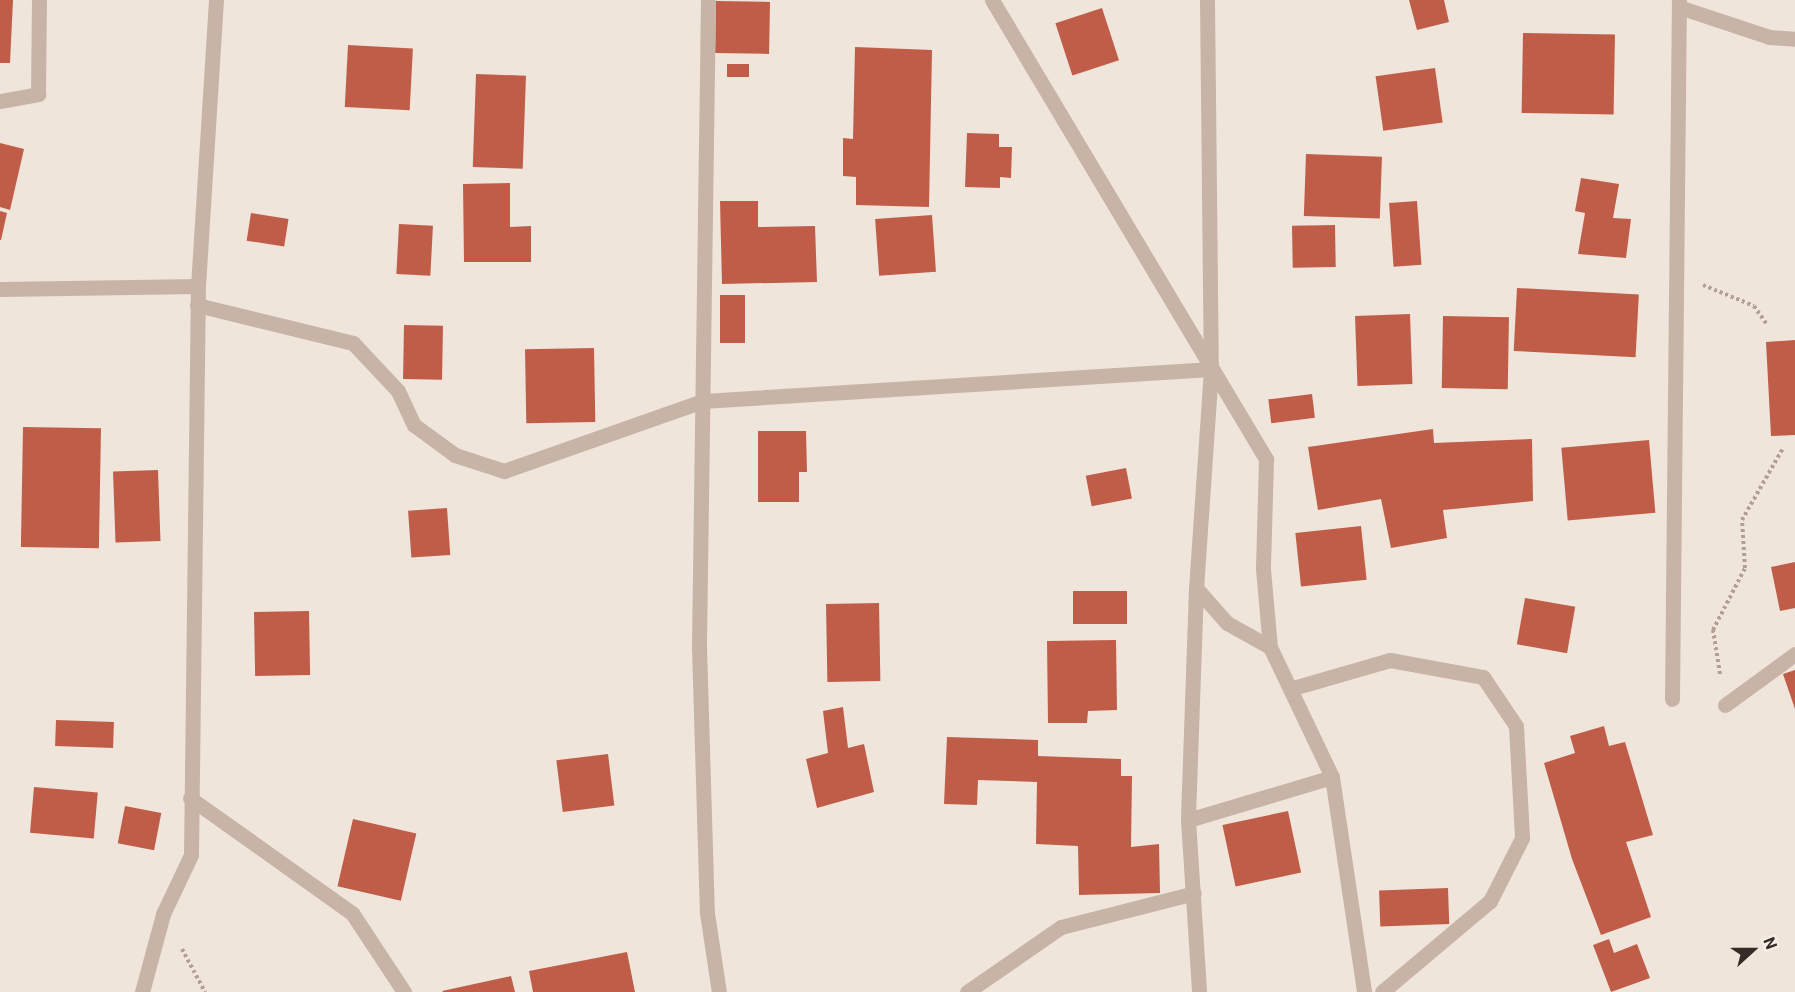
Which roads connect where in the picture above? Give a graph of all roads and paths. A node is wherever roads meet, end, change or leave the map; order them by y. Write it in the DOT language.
graph roads {
  1 [pos="39,0"];
  2 [pos="216,0"];
  3 [pos="708,0"];
  4 [pos="992,0"];
  5 [pos="1207,0"];
  6 [pos="1679,4"];
  7 [pos="1795,39"];
  8 [pos="0,101"];
  9 [pos="1677,274"];
  10 [pos="198,286"];
  11 [pos="0,290"];
  12 [pos="198,305"];
  13 [pos="1768,326"];
  14 [pos="1211,369"];
  15 [pos="703,400"];
  16 [pos="1783,448"];
  17 [pos="1196,588"];
  18 [pos="1270,646"];
  19 [pos="1795,654"];
  20 [pos="1293,688"];
  21 [pos="1672,699"];
  22 [pos="1725,705"];
  23 [pos="1332,777"];
  24 [pos="190,798"];
  25 [pos="1188,820"];
  26 [pos="1194,893"];
  27 [pos="142,992"];
  28 [pos="404,992"];
  29 [pos="719,992"];
  30 [pos="968,992"];
  31 [pos="1199,992"];
  32 [pos="1364,992"];
  33 [pos="1382,992"];
  1 -- 8 [label="street"];
  2 -- 10 [label="street"];
  3 -- 15 [label="street"];
  4 -- 14 [label="street"];
  5 -- 14 [label="street"];
  6 -- 7 [label="street"];
  6 -- 9 [label="street"];
  9 -- 13 [label="path"];
  9 -- 21 [label="street"];
  10 -- 11 [label="street"];
  10 -- 12 [label="street"];
  12 -- 15 [label="street"];
  12 -- 24 [label="street"];
  14 -- 15 [label="street"];
  14 -- 17 [label="street"];
  14 -- 18 [label="street"];
  15 -- 29 [label="street"];
  16 -- 22 [label="path"];
  17 -- 18 [label="street"];
  17 -- 25 [label="street"];
  18 -- 20 [label="street"];
  19 -- 22 [label="street"];
  20 -- 23 [label="street"];
  20 -- 33 [label="street"];
  23 -- 25 [label="street"];
  23 -- 32 [label="street"];
  24 -- 27 [label="street"];
  24 -- 28 [label="street"];
  25 -- 26 [label="street"];
  26 -- 30 [label="street"];
  26 -- 31 [label="street"];
}
